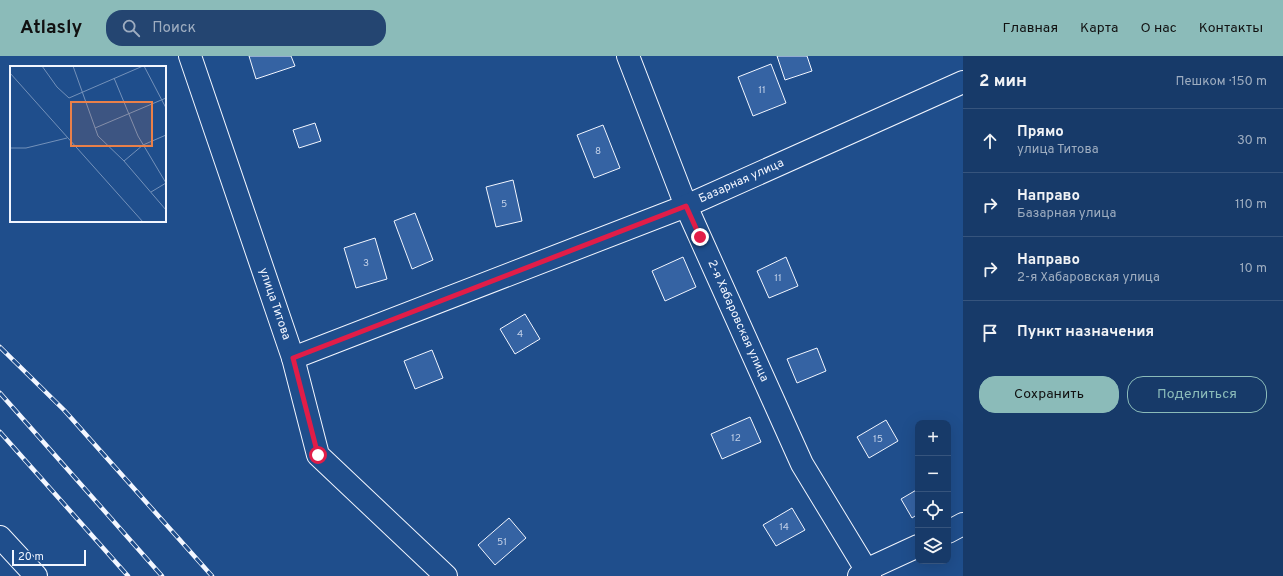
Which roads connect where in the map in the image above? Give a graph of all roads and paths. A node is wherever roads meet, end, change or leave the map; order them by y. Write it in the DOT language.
graph roads {
  1 [pos="190,56"];
  2 [pos="628,56"];
  3 [pos="963,82"];
  4 [pos="686,206"];
  5 [pos="293,358"];
  6 [pos="963,524"];
  7 [pos="951,530"];
  8 [pos="0,537"];
  9 [pos="915,548"];
  10 [pos="865,574"];
  11 [pos="36,576"];
  12 [pos="446,576"];
  1 -- 5 [label="street, улица Титова"];
  2 -- 4 [label="street, 2-я Хабаровская улица"];
  3 -- 4 [label="street, Базарная улица"];
  4 -- 5 [label="street, Базарная улица"];
  4 -- 10 [label="street, 2-я Хабаровская улица"];
  5 -- 12 [label="street, улица Титова"];
  6 -- 7 [label="street"];
  8 -- 11 [label="street"];
  9 -- 10 [label="street"];
}
